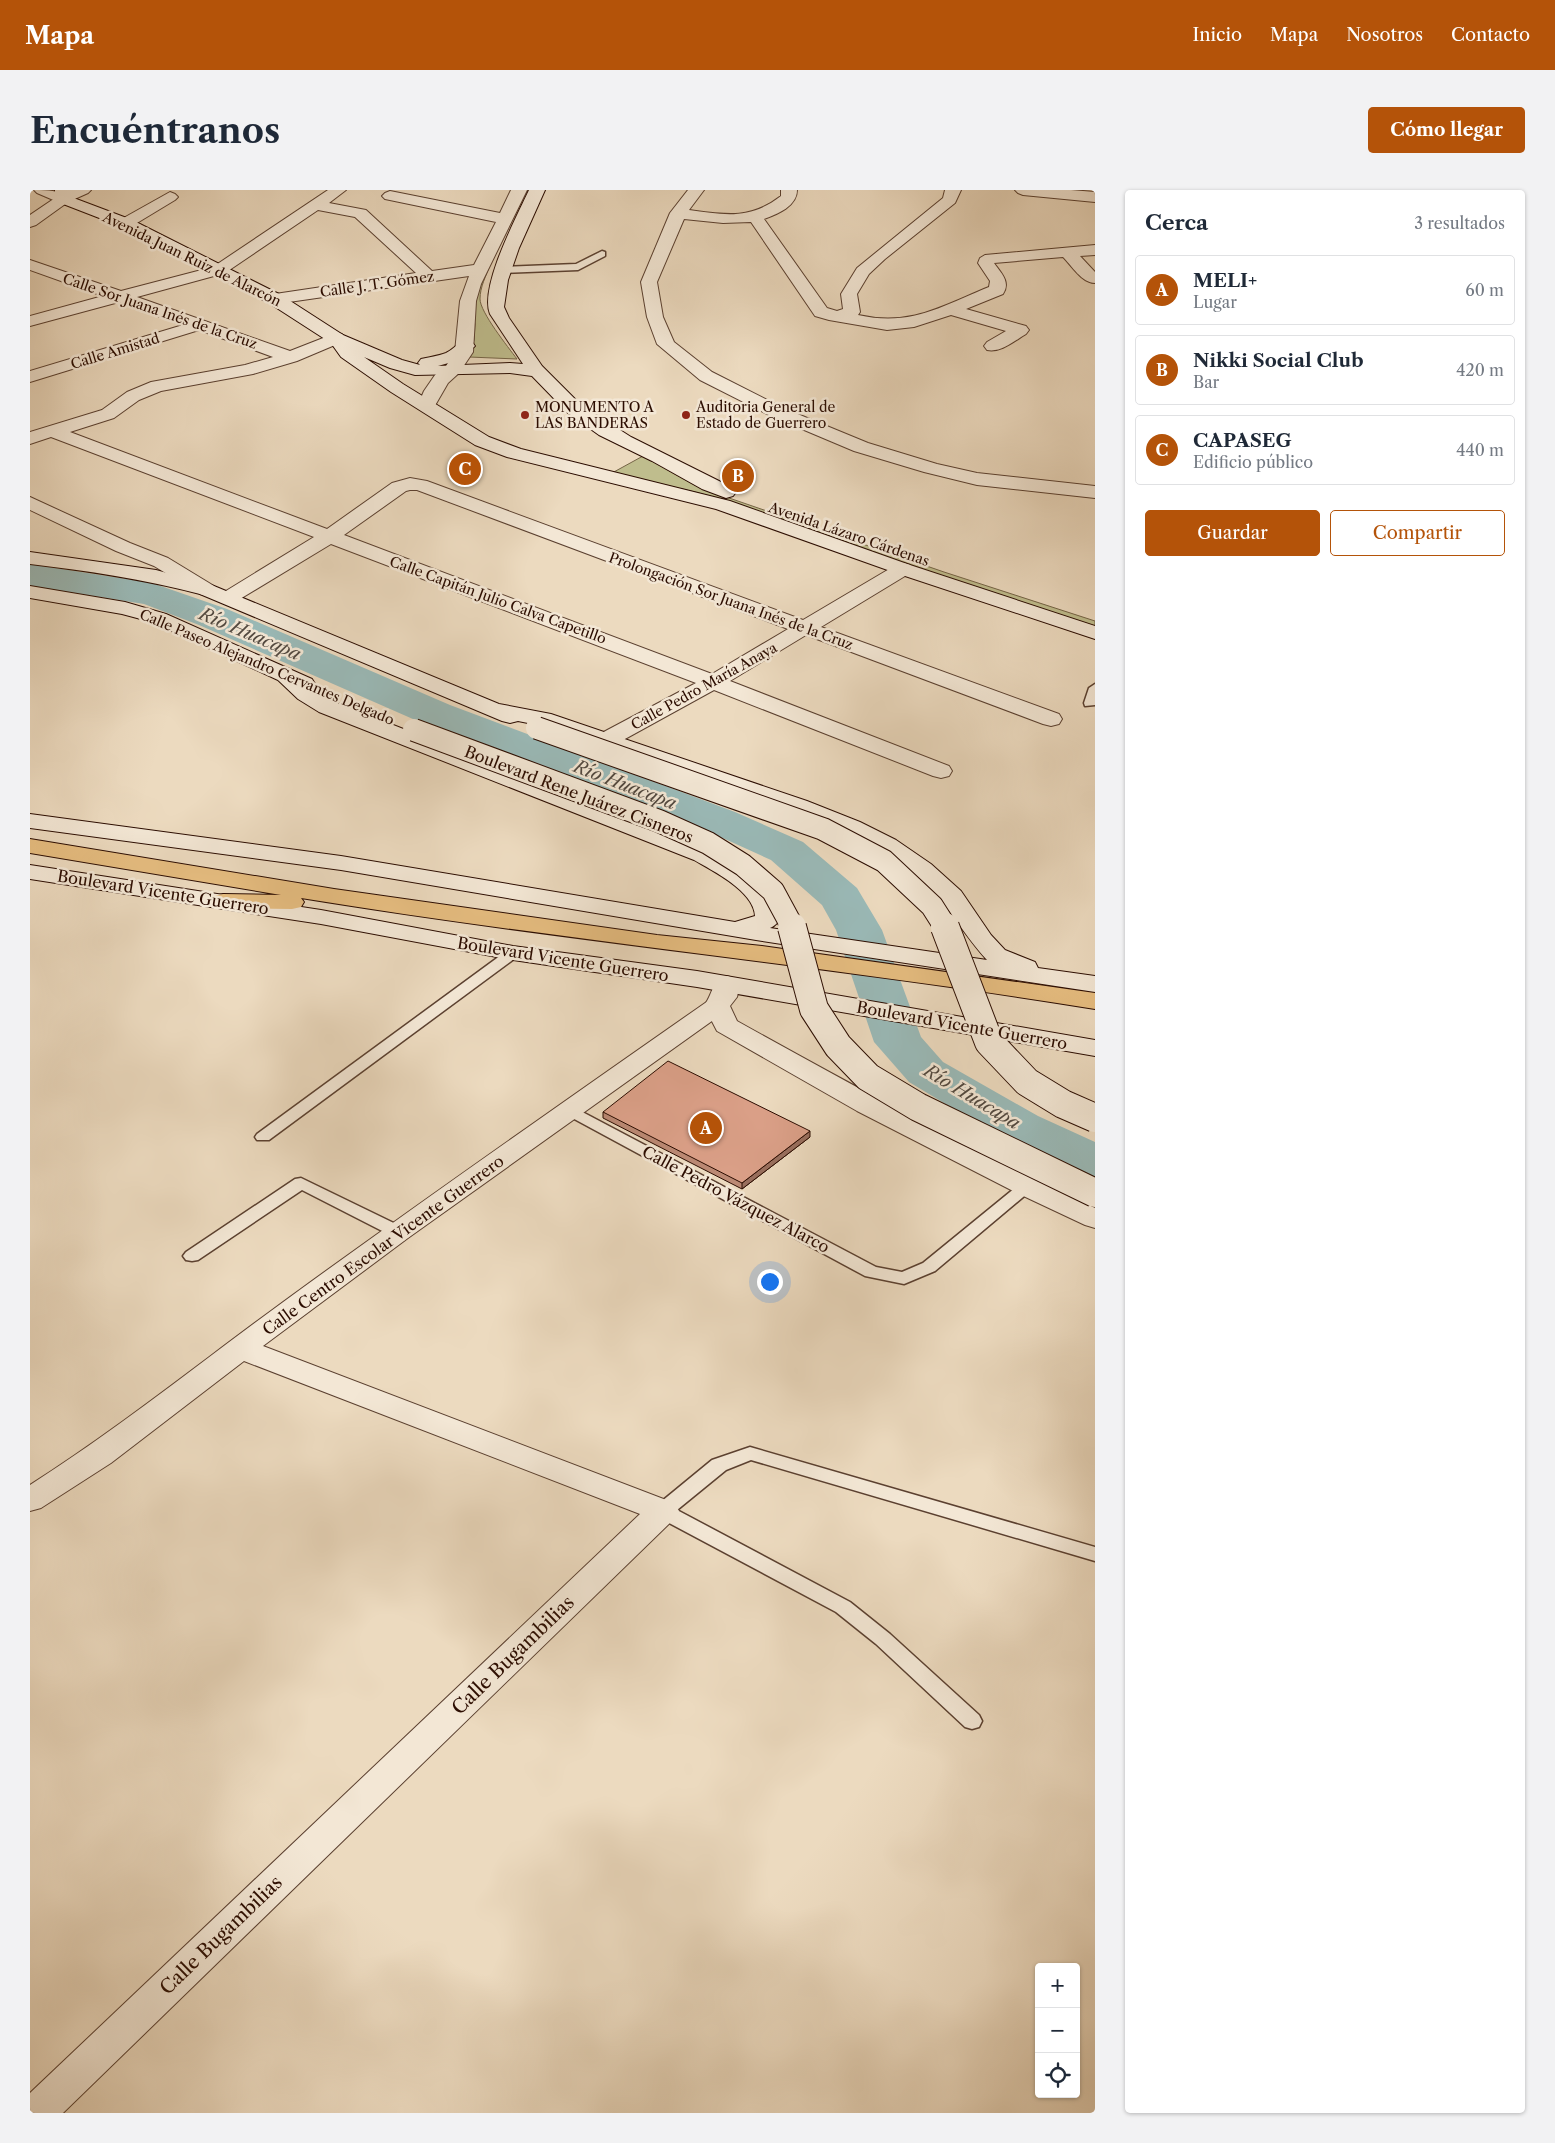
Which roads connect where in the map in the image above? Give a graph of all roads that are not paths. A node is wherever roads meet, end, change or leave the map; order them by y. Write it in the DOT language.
graph roads {
  1 [pos="42,190"];
  2 [pos="83,190"];
  3 [pos="310,190"];
  4 [pos="519,190"];
  5 [pos="537,190"];
  6 [pos="696,190"];
  7 [pos="789,190"];
  8 [pos="953,190"];
  9 [pos="1023,190"];
  10 [pos="335,192"];
  11 [pos="394,193"];
  12 [pos="63,194"];
  13 [pos="1095,196"];
  14 [pos="170,197"];
  15 [pos="316,205"];
  16 [pos="360,213"];
  17 [pos="678,214"];
  18 [pos="754,217"];
  19 [pos="504,219"];
  20 [pos="30,222"];
  21 [pos="126,224"];
  22 [pos="1095,250"];
  23 [pos="1068,252"];
  24 [pos="602,254"];
  25 [pos="30,265"];
  26 [pos="480,269"];
  27 [pos="219,270"];
  28 [pos="504,270"];
  29 [pos="429,277"];
  30 [pos="1092,279"];
  31 [pos="117,297"];
  32 [pos="275,299"];
  33 [pos="948,309"];
  34 [pos="839,316"];
  35 [pos="31,320"];
  36 [pos="199,325"];
  37 [pos="337,339"];
  38 [pos="466,346"];
  39 [pos="994,346"];
  40 [pos="290,357"];
  41 [pos="396,364"];
  42 [pos="453,369"];
  43 [pos="536,371"];
  44 [pos="31,376"];
  45 [pos="427,405"];
  46 [pos="54,432"];
  47 [pos="30,438"];
  48 [pos="624,441"];
  49 [pos="586,472"];
  50 [pos="1095,492"];
  51 [pos="30,503"];
  52 [pos="328,537"];
  53 [pos="30,558"];
  54 [pos="903,569"];
  55 [pos="207,590"];
  56 [pos="30,592"];
  57 [pos="228,598"];
  58 [pos="1095,616"];
  59 [pos="805,628"];
  60 [pos="1095,633"];
  61 [pos="286,676"];
  62 [pos="715,681"];
  63 [pos="1095,688"];
  64 [pos="1090,703"];
  65 [pos="493,709"];
  66 [pos="1051,719"];
  67 [pos="414,730"];
  68 [pos="606,740"];
  69 [pos="941,771"];
  70 [pos="30,820"];
  71 [pos="30,846"];
  72 [pos="30,861"];
  73 [pos="30,872"];
  74 [pos="223,901"];
  75 [pos="292,902"];
  76 [pos="513,953"];
  77 [pos="757,956"];
  78 [pos="1065,980"];
  79 [pos="1095,984"];
  80 [pos="1026,990"];
  81 [pos="722,995"];
  82 [pos="1095,1001"];
  83 [pos="1095,1016"];
  84 [pos="1095,1048"];
  85 [pos="572,1110"];
  86 [pos="1095,1118"];
  87 [pos="263,1137"];
  88 [pos="1026,1187"];
  89 [pos="1095,1193"];
  90 [pos="1095,1219"];
  91 [pos="398,1232"];
  92 [pos="192,1256"];
  93 [pos="240,1348"];
  94 [pos="30,1500"];
  95 [pos="663,1511"];
  96 [pos="1095,1554"];
  97 [pos="972,1721"];
  98 [pos="36,2113"];
  1 -- 12 [label="street, Avenida Juan Ruiz de Alarcón"];
  2 -- 12 [label="street"];
  3 -- 10 [label="street"];
  4 -- 19 [label="street"];
  5 -- 28 [label="street, Avenida Lázaro Cárdenas"];
  6 -- 17 [label="street"];
  7 -- 18 [label="street"];
  8 -- 34 [label="street"];
  9 -- 13 [label="street"];
  10 -- 15 [label="street"];
  11 -- 16 [label="street"];
  11 -- 19 [label="street"];
  12 -- 20 [label="street"];
  12 -- 21 [label="street, Avenida Juan Ruiz de Alarcón"];
  14 -- 21 [label="street"];
  15 -- 16 [label="street"];
  15 -- 27 [label="street"];
  16 -- 29 [label="street"];
  17 -- 18 [label="street"];
  17 -- 50 [label="street"];
  18 -- 34 [label="street"];
  19 -- 26 [label="street"];
  21 -- 27 [label="street, Avenida Juan Ruiz de Alarcón"];
  22 -- 23 [label="street"];
  23 -- 30 [label="street"];
  23 -- 33 [label="street"];
  24 -- 28 [label="lane"];
  25 -- 31 [label="street, Calle Sor Juana Inés de la Cruz"];
  26 -- 29 [label="street, Calle J. T. Gómez"];
  26 -- 38 [label="street"];
  27 -- 31 [label="street"];
  27 -- 32 [label="street, Avenida Juan Ruiz de Alarcón"];
  28 -- 43 [label="street, Avenida Lázaro Cárdenas"];
  29 -- 32 [label="street, Calle J. T. Gómez"];
  31 -- 35 [label="street"];
  31 -- 36 [label="street, Calle Sor Juana Inés de la Cruz"];
  32 -- 37 [label="street, Avenida Juan Ruiz de Alarcón"];
  33 -- 34 [label="street"];
  33 -- 39 [label="street"];
  36 -- 40 [label="street, Calle Sor Juana Inés de la Cruz"];
  36 -- 44 [label="street, Calle Amistad"];
  37 -- 40 [label="street"];
  37 -- 41 [label="street"];
  37 -- 45 [label="street, Avenida Lázaro Cárdenas"];
  38 -- 41 [label="street"];
  38 -- 42 [label="street"];
  40 -- 46 [label="street"];
  41 -- 42 [label="street"];
  42 -- 43 [label="street"];
  42 -- 45 [label="street"];
  43 -- 48 [label="street, Avenida Lázaro Cárdenas"];
  45 -- 49 [label="street, Avenida Lázaro Cárdenas"];
  46 -- 47 [label="street"];
  46 -- 52 [label="street, Calle Capitán Julio Calva Capetillo"];
  48 -- 49 [label="street"];
  48 -- 58 [label="street, Avenida Lázaro Cárdenas"];
  49 -- 54 [label="street, Avenida Lázaro Cárdenas"];
  51 -- 55 [label="street"];
  52 -- 57 [label="street"];
  52 -- 59 [label="street, Prolongación Sor Juana Inés de la Cruz"];
  52 -- 62 [label="street, Calle Capitán Julio Calva Capetillo"];
  53 -- 55 [label="street"];
  54 -- 59 [label="street, Calle Pedro María Anaya"];
  54 -- 60 [label="street, Avenida Lázaro Cárdenas"];
  55 -- 57 [label="street"];
  56 -- 61 [label="street, Calle Paseo Alejandro Cervantes Delgado"];
  57 -- 65 [label="street"];
  59 -- 62 [label="street, Calle Pedro María Anaya"];
  59 -- 66 [label="street, Prolongación Sor Juana Inés de la Cruz"];
  61 -- 67 [label="street, Calle Paseo Alejandro Cervantes Delgado"];
  61 -- 77 [label="street"];
  62 -- 68 [label="street, Calle Pedro María Anaya"];
  62 -- 69 [label="street, Calle Capitán Julio Calva Capetillo"];
  63 -- 64 [label="lane"];
  65 -- 68 [label="street"];
  65 -- 86 [label="street, bridge"];
  67 -- 89 [label="street, Boulevard Rene Juárez Cisneros, bridge"];
  68 -- 78 [label="street"];
  70 -- 77 [label="street, Boulevard Vicente Guerrero"];
  71 -- 77 [label="highway, Boulevard Vicente Guerrero"];
  72 -- 75 [label="highway, Boulevard Vicente Guerrero"];
  73 -- 74 [label="street, Boulevard Vicente Guerrero"];
  74 -- 75 [label="highway"];
  74 -- 76 [label="street, Boulevard Vicente Guerrero"];
  75 -- 77 [label="highway, Boulevard Vicente Guerrero"];
  76 -- 81 [label="street, Boulevard Vicente Guerrero"];
  76 -- 87 [label="lane"];
  77 -- 80 [label="highway, Boulevard Vicente Guerrero, bridge"];
  77 -- 80 [label="street, Boulevard Vicente Guerrero, bridge"];
  77 -- 81 [label="street, Boulevard Vicente Guerrero"];
  77 -- 84 [label="street, Boulevard Vicente Guerrero, bridge"];
  78 -- 79 [label="street, Boulevard Vicente Guerrero"];
  78 -- 80 [label="street, Boulevard Vicente Guerrero"];
  80 -- 82 [label="highway, Boulevard Vicente Guerrero"];
  80 -- 83 [label="highway, Boulevard Vicente Guerrero"];
  81 -- 85 [label="street, Calle Centro Escolar Vicente Guerrero"];
  81 -- 88 [label="street"];
  85 -- 88 [label="lane, Calle Pedro Vázquez Alarco"];
  85 -- 91 [label="street, Calle Centro Escolar Vicente Guerrero"];
  88 -- 90 [label="street"];
  91 -- 92 [label="lane"];
  91 -- 93 [label="street, Calle Centro Escolar Vicente Guerrero"];
  93 -- 94 [label="street, Calle Centro Escolar Vicente Guerrero"];
  93 -- 95 [label="street"];
  95 -- 96 [label="lane"];
  95 -- 97 [label="lane"];
  95 -- 98 [label="street, Calle Bugambilias"];
}
